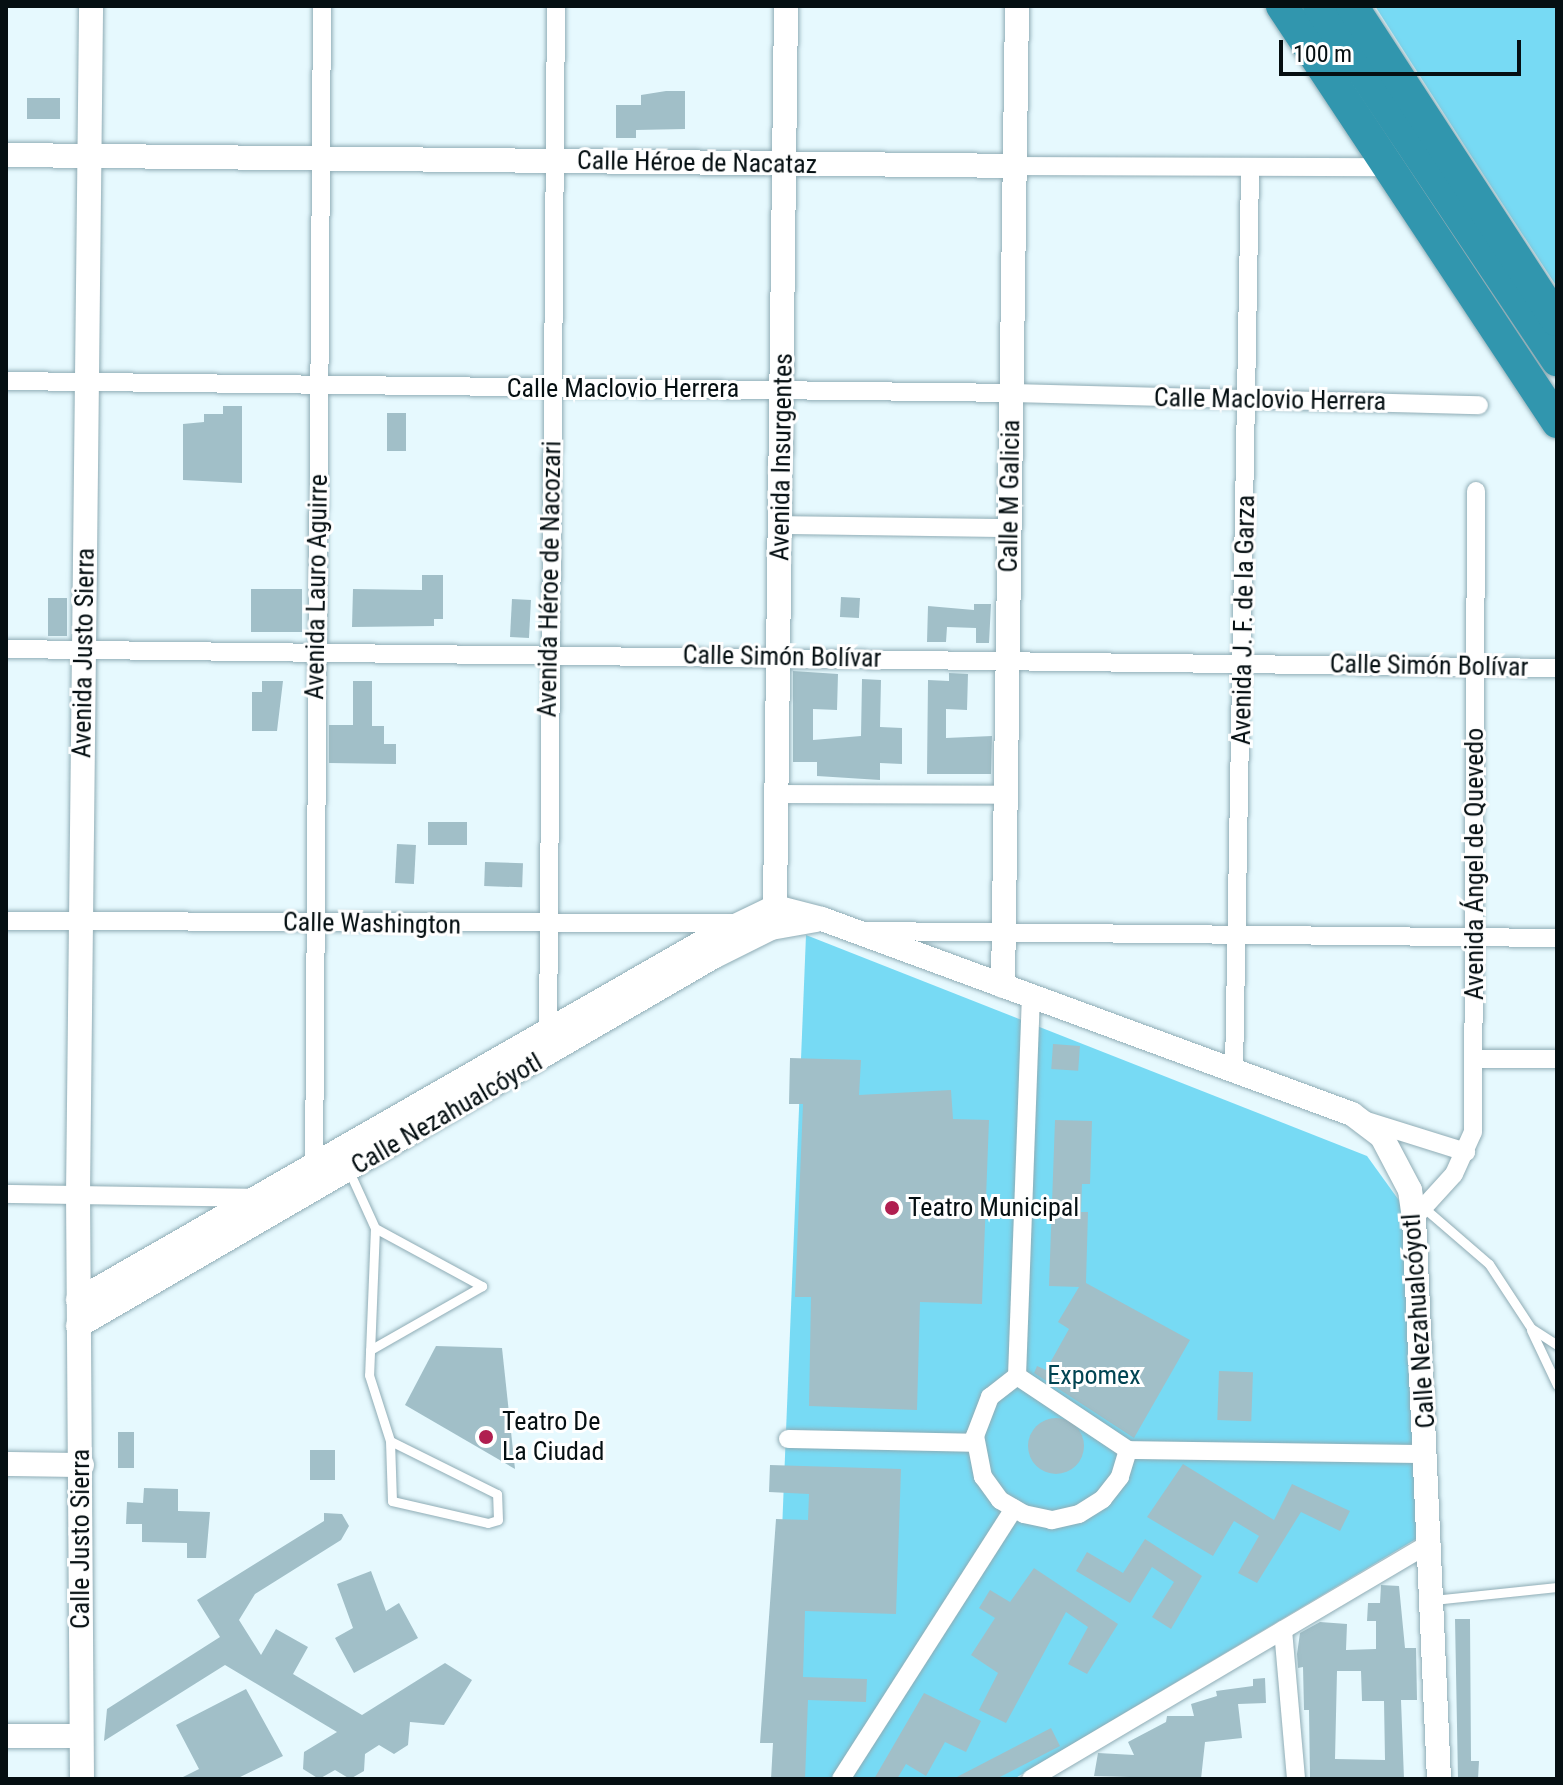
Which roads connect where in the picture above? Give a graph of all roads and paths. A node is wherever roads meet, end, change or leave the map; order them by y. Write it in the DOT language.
graph roads {
  1 [pos="91,6"];
  2 [pos="322,6"];
  3 [pos="556,6"];
  4 [pos="786,6"];
  5 [pos="1017,6"];
  6 [pos="1282,6"];
  7 [pos="1302,6"];
  8 [pos="1319,6"];
  9 [pos="1352,6"];
  10 [pos="6,155"];
  11 [pos="89,156"];
  12 [pos="321,159"];
  13 [pos="554,161"];
  14 [pos="784,164"];
  15 [pos="1015,166"];
  16 [pos="1388,167"];
  17 [pos="1250,168"];
  18 [pos="1518,320"];
  19 [pos="1557,320"];
  20 [pos="1557,360"];
  21 [pos="6,381"];
  22 [pos="87,382"];
  23 [pos="321,387"];
  24 [pos="552,388"];
  25 [pos="783,390"];
  26 [pos="1012,393"];
  27 [pos="1249,399"];
  28 [pos="1557,404"];
  29 [pos="1479,405"];
  30 [pos="1557,422"];
  31 [pos="1476,491"];
  32 [pos="780,525"];
  33 [pos="1009,528"];
  34 [pos="6,649"];
  35 [pos="84,650"];
  36 [pos="316,653"];
  37 [pos="548,654"];
  38 [pos="779,658"];
  39 [pos="1009,659"];
  40 [pos="1243,663"];
  41 [pos="1476,668"];
  42 [pos="1557,668"];
  43 [pos="778,794"];
  44 [pos="1008,795"];
  45 [pos="775,907"];
  46 [pos="822,919"];
  47 [pos="6,921"];
  48 [pos="81,921"];
  49 [pos="313,923"];
  50 [pos="547,926"];
  51 [pos="856,931"];
  52 [pos="743,932"];
  53 [pos="1004,933"];
  54 [pos="1239,935"];
  55 [pos="1474,938"];
  56 [pos="1557,938"];
  57 [pos="1003,986"];
  58 [pos="1031,997"];
  59 [pos="548,1044"];
  60 [pos="1474,1059"];
  61 [pos="1557,1059"];
  62 [pos="1234,1071"];
  63 [pos="1367,1121"];
  64 [pos="1466,1152"];
  65 [pos="345,1162"];
  66 [pos="309,1186"];
  67 [pos="6,1194"];
  68 [pos="78,1195"];
  69 [pos="259,1198"];
  70 [pos="1419,1212"];
  71 [pos="375,1228"];
  72 [pos="78,1300"];
  73 [pos="78,1326"];
  74 [pos="1531,1328"];
  75 [pos="1557,1345"];
  76 [pos="370,1350"];
  77 [pos="1017,1376"];
  78 [pos="1557,1385"];
  79 [pos="788,1439"];
  80 [pos="390,1441"];
  81 [pos="975,1443"];
  82 [pos="1128,1450"];
  83 [pos="1427,1454"];
  84 [pos="6,1464"];
  85 [pos="82,1465"];
  86 [pos="1014,1509"];
  87 [pos="1431,1542"];
  88 [pos="1557,1587"];
  89 [pos="1433,1601"];
  90 [pos="1283,1630"];
  91 [pos="6,1736"];
  92 [pos="81,1736"];
  93 [pos="82,1779"];
  94 [pos="841,1779"];
  95 [pos="1037,1779"];
  96 [pos="1296,1779"];
  97 [pos="1439,1779"];
  1 -- 11 [label="street, Avenida Justo Sierra"];
  2 -- 12 [label="street, Avenida Lauro Aguirre"];
  3 -- 13 [label="street, Avenida Héroe de Nacozari"];
  4 -- 14 [label="street, Avenida Insurgentes"];
  5 -- 15 [label="street, Calle M Galicia"];
  6 -- 16 [label="highway"];
  7 -- 18 [label="highway"];
  8 -- 18 [label="highway"];
  9 -- 19 [label="highway"];
  10 -- 11 [label="street, Calle Héroe de Nacataz"];
  11 -- 12 [label="street, Calle Héroe de Nacataz"];
  11 -- 22 [label="street, Avenida Justo Sierra"];
  12 -- 13 [label="street, Calle Héroe de Nacataz"];
  12 -- 23 [label="street, Avenida Lauro Aguirre"];
  13 -- 14 [label="street, Calle Héroe de Nacataz"];
  13 -- 24 [label="street, Avenida Héroe de Nacozari"];
  14 -- 15 [label="street, Calle Héroe de Nacataz"];
  14 -- 25 [label="street, Avenida Insurgentes"];
  15 -- 17 [label="street, Calle Héroe de Nacataz"];
  15 -- 26 [label="street, Calle M Galicia"];
  16 -- 17 [label="street, Calle Héroe de Nacataz"];
  16 -- 30 [label="highway"];
  17 -- 27 [label="street, Avenida J. F. de la Garza"];
  18 -- 20 [label="highway"];
  18 -- 28 [label="highway"];
  21 -- 22 [label="street, Calle Maclovio Herrera"];
  22 -- 23 [label="street, Calle Maclovio Herrera"];
  22 -- 35 [label="street, Avenida Justo Sierra"];
  23 -- 24 [label="street, Calle Maclovio Herrera"];
  23 -- 36 [label="street, Avenida Lauro Aguirre"];
  24 -- 25 [label="street, Calle Maclovio Herrera"];
  24 -- 37 [label="street, Avenida Héroe de Nacozari"];
  25 -- 26 [label="street, Calle Maclovio Herrera"];
  25 -- 32 [label="street, Avenida Insurgentes"];
  26 -- 27 [label="street, Calle Maclovio Herrera"];
  26 -- 33 [label="street, Calle M Galicia"];
  27 -- 29 [label="street, Calle Maclovio Herrera"];
  27 -- 40 [label="street, Avenida J. F. de la Garza"];
  31 -- 41 [label="street, Avenida Ángel de Quevedo"];
  32 -- 33 [label="street"];
  32 -- 38 [label="street, Avenida Insurgentes"];
  33 -- 39 [label="street, Calle M Galicia"];
  34 -- 35 [label="street, Calle Simón Bolívar"];
  35 -- 36 [label="street, Calle Simón Bolívar"];
  35 -- 48 [label="street, Avenida Justo Sierra"];
  36 -- 37 [label="street, Calle Simón Bolívar"];
  36 -- 49 [label="street, Avenida Lauro Aguirre"];
  37 -- 38 [label="street, Calle Simón Bolívar"];
  37 -- 50 [label="street, Avenida Héroe de Nacozari"];
  38 -- 39 [label="street, Calle Simón Bolívar"];
  38 -- 43 [label="street, Avenida Insurgentes"];
  39 -- 40 [label="street, Calle Simón Bolívar"];
  39 -- 44 [label="street, Calle M Galicia"];
  40 -- 41 [label="street, Calle Simón Bolívar"];
  40 -- 54 [label="street, Avenida J. F. de la Garza"];
  41 -- 42 [label="street, Calle Simón Bolívar"];
  41 -- 55 [label="street, Avenida Ángel de Quevedo"];
  43 -- 44 [label="street"];
  43 -- 45 [label="street, Avenida Insurgentes"];
  44 -- 53 [label="street, Calle M Galicia"];
  45 -- 46 [label="street, Calle Nezahualcóyotl"];
  45 -- 52 [label="street"];
  46 -- 51 [label="street, Calle Nezahualcóyotl"];
  46 -- 52 [label="street, Calle Nezahualcóyotl"];
  47 -- 48 [label="street, Calle Washington"];
  48 -- 49 [label="street, Calle Washington"];
  48 -- 68 [label="street, Avenida Justo Sierra"];
  49 -- 50 [label="street, Calle Washington"];
  49 -- 66 [label="street, Avenida Lauro Aguirre"];
  50 -- 52 [label="street, Calle Washington"];
  50 -- 59 [label="street, Avenida Héroe de Nacozari"];
  51 -- 53 [label="street"];
  51 -- 57 [label="street, Calle Nezahualcóyotl"];
  52 -- 59 [label="street, Calle Nezahualcóyotl"];
  53 -- 54 [label="street"];
  53 -- 57 [label="street, Calle M Galicia"];
  54 -- 55 [label="street"];
  54 -- 62 [label="street, Avenida J. F. de la Garza"];
  55 -- 56 [label="street"];
  55 -- 60 [label="street, Avenida Ángel de Quevedo"];
  57 -- 58 [label="street, Calle Nezahualcóyotl"];
  58 -- 62 [label="street, Calle Nezahualcóyotl"];
  58 -- 77 [label="street"];
  59 -- 65 [label="street, Calle Nezahualcóyotl"];
  60 -- 61 [label="street"];
  60 -- 64 [label="street, Avenida Ángel de Quevedo"];
  62 -- 63 [label="street, Calle Nezahualcóyotl"];
  63 -- 64 [label="street"];
  63 -- 70 [label="street, Calle Nezahualcóyotl"];
  64 -- 70 [label="street, Avenida Ángel de Quevedo"];
  65 -- 66 [label="street, Calle Nezahualcóyotl"];
  65 -- 71 [label="lane"];
  66 -- 69 [label="street, Calle Nezahualcóyotl"];
  66 -- 69 [label="street"];
  66 -- 73 [label="street, Calle Nezahualcóyotl"];
  67 -- 68 [label="street"];
  68 -- 69 [label="street"];
  68 -- 72 [label="street, Avenida Justo Sierra"];
  69 -- 72 [label="street, Calle Nezahualcóyotl"];
  70 -- 74 [label="lane"];
  70 -- 83 [label="street, Calle Nezahualcóyotl"];
  71 -- 76 [label="lane"];
  71 -- 76 [label="lane"];
  72 -- 73 [label="street, Calle Justo Sierra"];
  73 -- 85 [label="street, Calle Justo Sierra"];
  74 -- 75 [label="lane"];
  74 -- 78 [label="lane"];
  76 -- 80 [label="lane"];
  77 -- 81 [label="street"];
  77 -- 82 [label="street"];
  79 -- 81 [label="street"];
  80 -- 80 [label="lane"];
  81 -- 86 [label="street"];
  82 -- 83 [label="street"];
  82 -- 86 [label="street"];
  83 -- 87 [label="street, Calle Nezahualcóyotl"];
  84 -- 85 [label="street"];
  85 -- 92 [label="street, Calle Justo Sierra"];
  86 -- 94 [label="street"];
  87 -- 89 [label="street, Calle Nezahualcóyotl"];
  87 -- 90 [label="street"];
  88 -- 89 [label="lane"];
  89 -- 97 [label="street, Calle Nezahualcóyotl"];
  90 -- 95 [label="street"];
  90 -- 96 [label="street"];
  91 -- 92 [label="street"];
  92 -- 93 [label="street, Calle Justo Sierra"];
}
